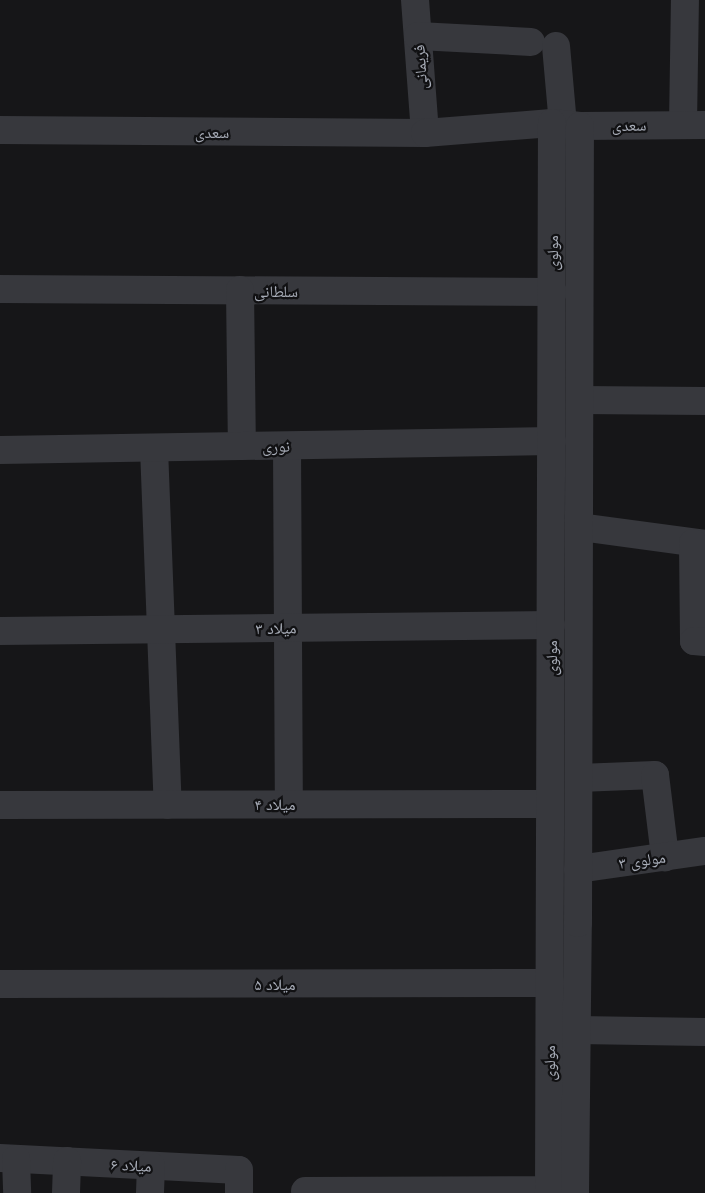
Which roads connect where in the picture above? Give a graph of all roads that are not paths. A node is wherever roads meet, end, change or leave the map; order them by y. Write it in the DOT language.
graph roads {
  1 [pos="415,0"];
  2 [pos="685,0"];
  3 [pos="418,36"];
  4 [pos="565,124"];
  5 [pos="694,124"];
  6 [pos="0,130"];
  7 [pos="425,134"];
  8 [pos="0,289"];
  9 [pos="240,290"];
  10 [pos="553,292"];
  11 [pos="580,400"];
  12 [pos="705,401"];
  13 [pos="552,441"];
  14 [pos="242,446"];
  15 [pos="287,446"];
  16 [pos="154,448"];
  17 [pos="0,450"];
  18 [pos="580,527"];
  19 [pos="699,544"];
  20 [pos="551,625"];
  21 [pos="288,628"];
  22 [pos="161,629"];
  23 [pos="0,631"];
  24 [pos="705,642"];
  25 [pos="579,778"];
  26 [pos="289,804"];
  27 [pos="550,804"];
  28 [pos="0,805"];
  29 [pos="168,805"];
  30 [pos="705,851"];
  31 [pos="665,857"];
  32 [pos="578,869"];
  33 [pos="578,923"];
  34 [pos="550,924"];
  35 [pos="550,983"];
  36 [pos="0,984"];
  37 [pos="578,1030"];
  38 [pos="705,1032"];
  39 [pos="8,1158"];
  40 [pos="67,1161"];
  41 [pos="151,1166"];
  42 [pos="305,1191"];
  43 [pos="549,1192"];
  44 [pos="16,1193"];
  45 [pos="66,1193"];
  46 [pos="150,1193"];
  47 [pos="239,1193"];
  48 [pos="575,1193"];
  1 -- 3 [label="street, فریمانی"];
  2 -- 5 [label="street"];
  3 -- 4 [label="street"];
  3 -- 7 [label="street, فریمانی"];
  4 -- 5 [label="street, سعدی"];
  4 -- 7 [label="street, سعدی"];
  4 -- 10 [label="street, مولوی"];
  4 -- 11 [label="street, مولوی"];
  6 -- 7 [label="street, سعدی"];
  8 -- 9 [label="street, سلطانی"];
  9 -- 10 [label="street, سلطانی"];
  9 -- 14 [label="street"];
  10 -- 13 [label="street, مولوی"];
  11 -- 12 [label="street"];
  11 -- 18 [label="street, مولوی"];
  13 -- 15 [label="street, نوری"];
  13 -- 20 [label="street, مولوی"];
  14 -- 15 [label="street, نوری"];
  14 -- 16 [label="street, نوری"];
  15 -- 21 [label="street"];
  16 -- 17 [label="street, نوری"];
  16 -- 22 [label="street"];
  18 -- 19 [label="street"];
  18 -- 25 [label="street, مولوی"];
  19 -- 24 [label="street"];
  20 -- 21 [label="street, میلاد ۳"];
  20 -- 27 [label="street, مولوی"];
  21 -- 22 [label="street, میلاد ۳"];
  21 -- 26 [label="street"];
  22 -- 23 [label="street, میلاد ۳"];
  22 -- 29 [label="street"];
  25 -- 31 [label="street"];
  25 -- 32 [label="street, مولوی"];
  26 -- 27 [label="street, میلاد ۴"];
  26 -- 29 [label="street, میلاد ۴"];
  27 -- 34 [label="street, مولوی"];
  28 -- 29 [label="street, میلاد ۴"];
  30 -- 31 [label="street, مولوی ۳"];
  31 -- 32 [label="street, مولوی ۳"];
  32 -- 33 [label="street, مولوی"];
  33 -- 34 [label="street"];
  33 -- 37 [label="street, مولوی"];
  34 -- 35 [label="street, مولوی"];
  35 -- 36 [label="street, میلاد ۵"];
  35 -- 43 [label="street, مولوی"];
  37 -- 38 [label="street"];
  37 -- 48 [label="street, مولوی"];
  39 -- 40 [label="street, میلاد ۶"];
  39 -- 44 [label="street"];
  40 -- 41 [label="street, میلاد ۶"];
  40 -- 45 [label="street"];
  41 -- 46 [label="street"];
  41 -- 47 [label="street, میلاد ۶"];
  42 -- 43 [label="street"];
}
